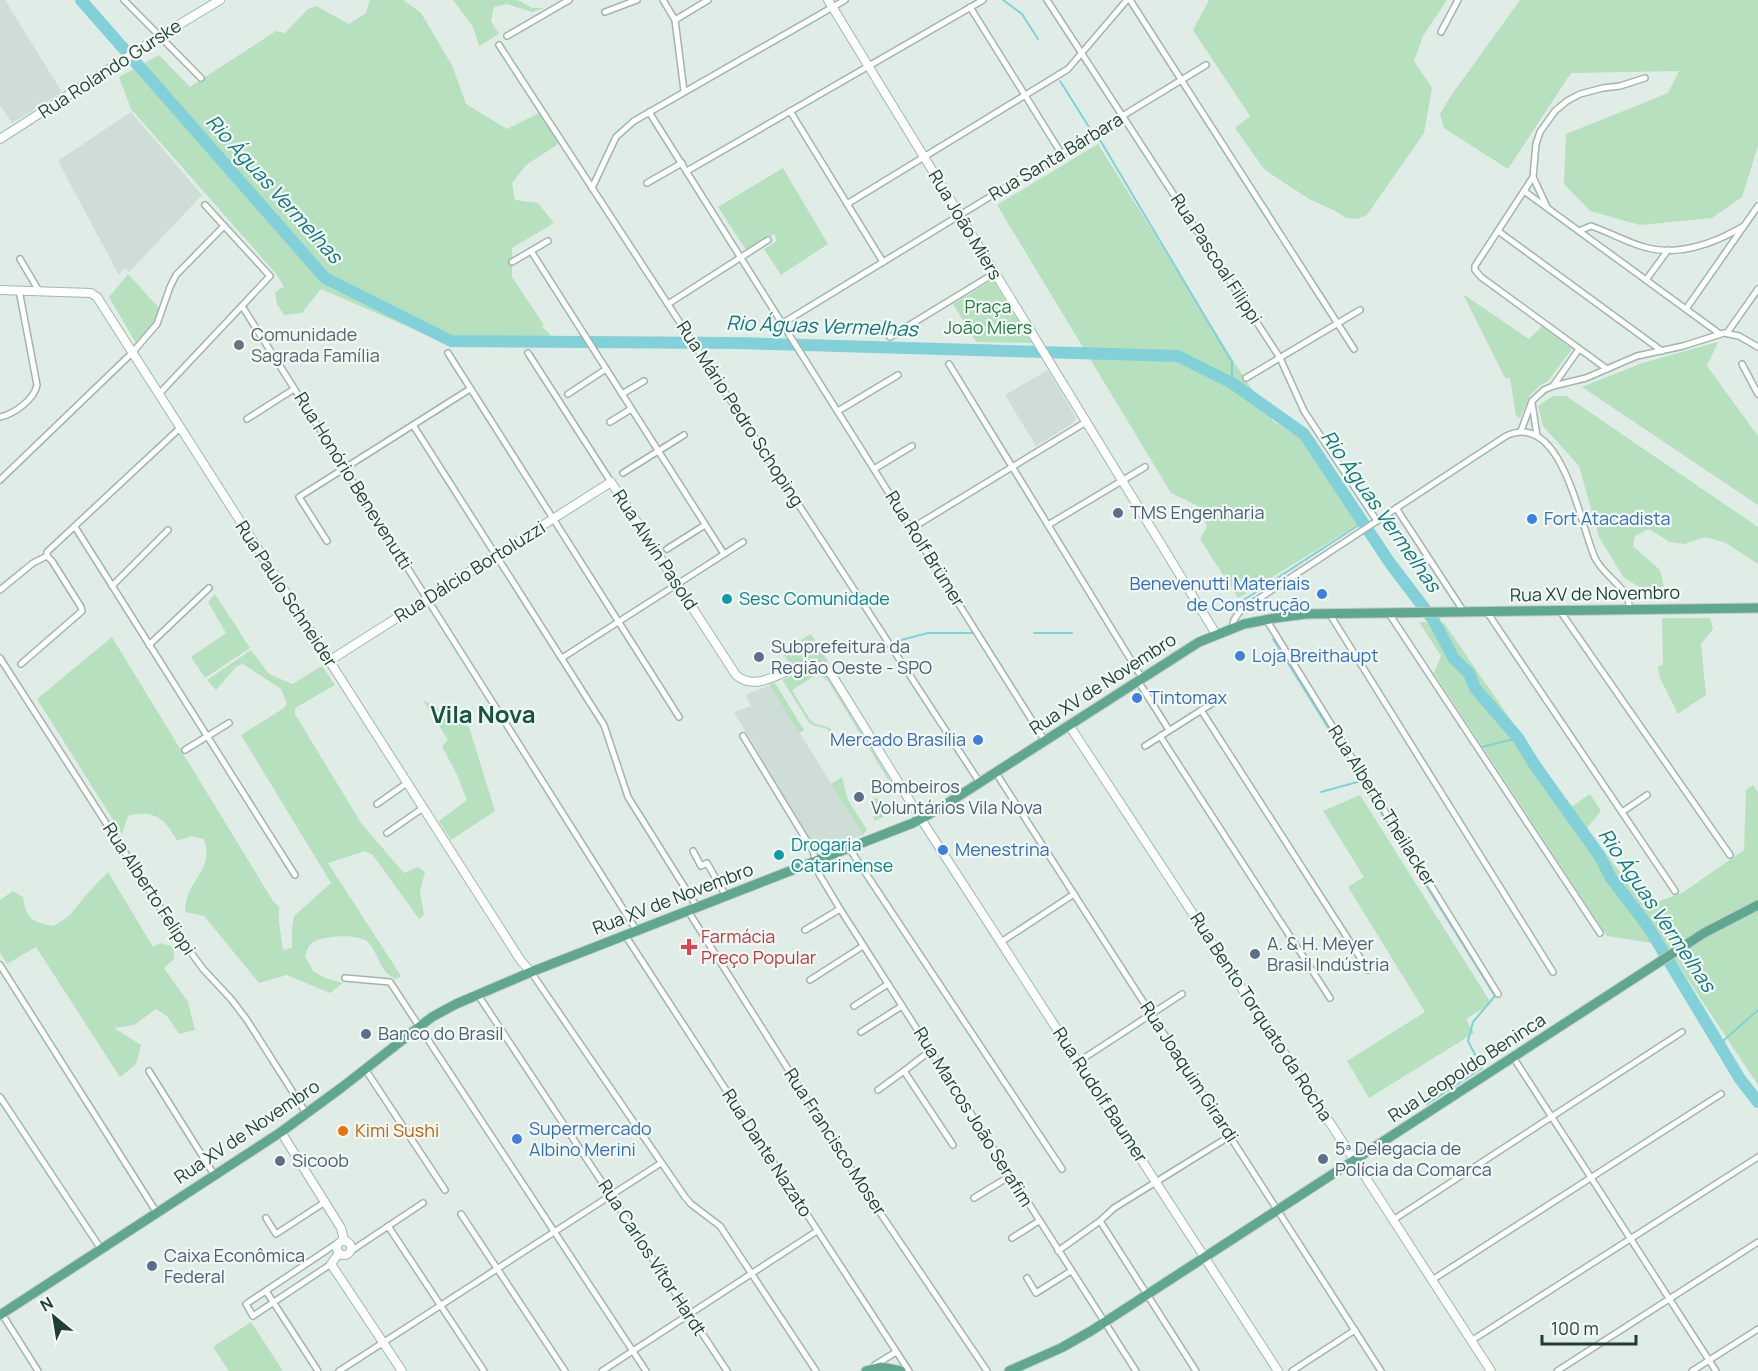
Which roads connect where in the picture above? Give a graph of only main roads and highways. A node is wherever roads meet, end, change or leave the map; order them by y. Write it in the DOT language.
graph roads {
  1 [pos="1758,608"];
  2 [pos="1758,905"];
  3 [pos="1,1313"];
  4 [pos="866,1371"];
  5 [pos="901,1371"];
  6 [pos="1009,1371"];
  1 -- 3 [label="main road, Rua XV de Novembro"];
  2 -- 6 [label="main road, Rua Leopoldo Beninca"];
  4 -- 5 [label="main road"];
}
